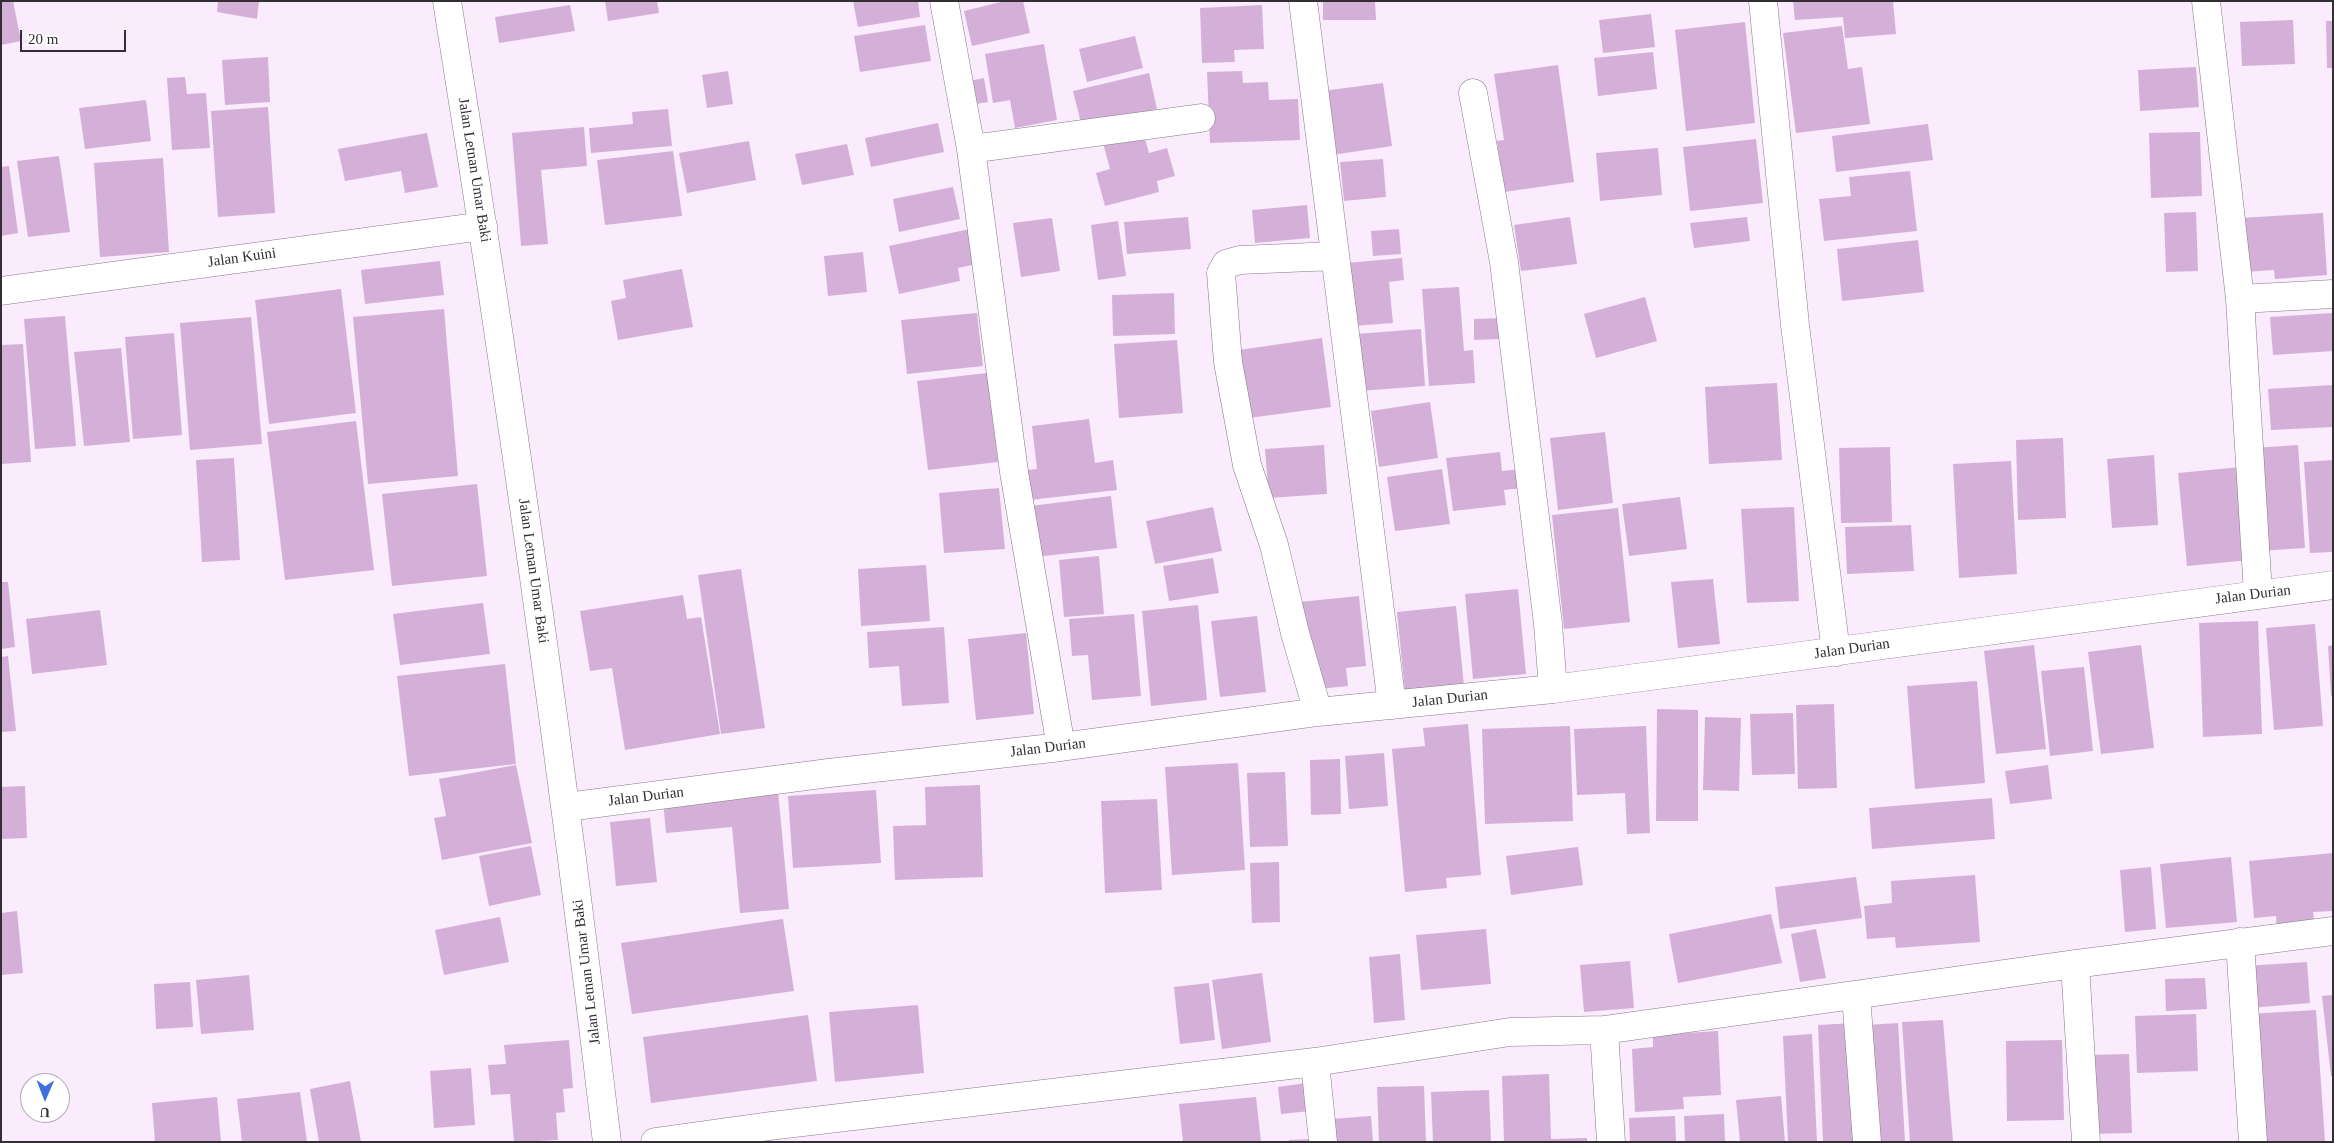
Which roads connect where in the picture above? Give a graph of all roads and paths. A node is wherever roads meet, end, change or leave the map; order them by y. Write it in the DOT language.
graph roads {
  1 [pos="447,1"];
  2 [pos="944,1"];
  3 [pos="1303,1"];
  4 [pos="1763,1"];
  5 [pos="2206,1"];
  6 [pos="1473,93"];
  7 [pos="1201,118"];
  8 [pos="971,149"];
  9 [pos="483,226"];
  10 [pos="1335,256"];
  11 [pos="1,291"];
  12 [pos="2333,294"];
  13 [pos="2240,298"];
  14 [pos="2333,585"];
  15 [pos="2258,594"];
  16 [pos="1836,652"];
  17 [pos="1553,689"];
  18 [pos="1392,706"];
  19 [pos="1318,712"];
  20 [pos="1061,747"];
  21 [pos="567,807"];
  22 [pos="2333,931"];
  23 [pos="2240,942"];
  24 [pos="2075,964"];
  25 [pos="1856,994"];
  26 [pos="1604,1030"];
  27 [pos="1314,1062"];
  28 [pos="771,1134"];
  29 [pos="607,1142"];
  30 [pos="654,1142"];
  31 [pos="1323,1142"];
  32 [pos="1611,1142"];
  33 [pos="1867,1142"];
  34 [pos="2086,1142"];
  35 [pos="2253,1142"];
  1 -- 9 [label="street, Jalan Letnan Umar Baki"];
  2 -- 8 [label="street"];
  3 -- 10 [label="street"];
  4 -- 16 [label="street"];
  5 -- 13 [label="street"];
  6 -- 17 [label="street"];
  7 -- 8 [label="street"];
  8 -- 20 [label="street"];
  9 -- 11 [label="street, Jalan Kuini"];
  9 -- 21 [label="street, Jalan Letnan Umar Baki"];
  10 -- 18 [label="street"];
  10 -- 19 [label="street"];
  12 -- 13 [label="street"];
  13 -- 15 [label="street"];
  14 -- 15 [label="street, Jalan Durian"];
  15 -- 16 [label="street, Jalan Durian"];
  16 -- 17 [label="street, Jalan Durian"];
  17 -- 18 [label="street, Jalan Durian"];
  18 -- 19 [label="street, Jalan Durian"];
  19 -- 20 [label="street, Jalan Durian"];
  20 -- 21 [label="street, Jalan Durian"];
  21 -- 29 [label="street, Jalan Letnan Umar Baki"];
  22 -- 23 [label="street"];
  23 -- 24 [label="street"];
  23 -- 35 [label="street"];
  24 -- 25 [label="street"];
  24 -- 34 [label="street"];
  25 -- 26 [label="street"];
  25 -- 33 [label="street"];
  26 -- 27 [label="street"];
  26 -- 32 [label="street"];
  27 -- 28 [label="street"];
  27 -- 31 [label="street"];
  28 -- 30 [label="street"];
}
